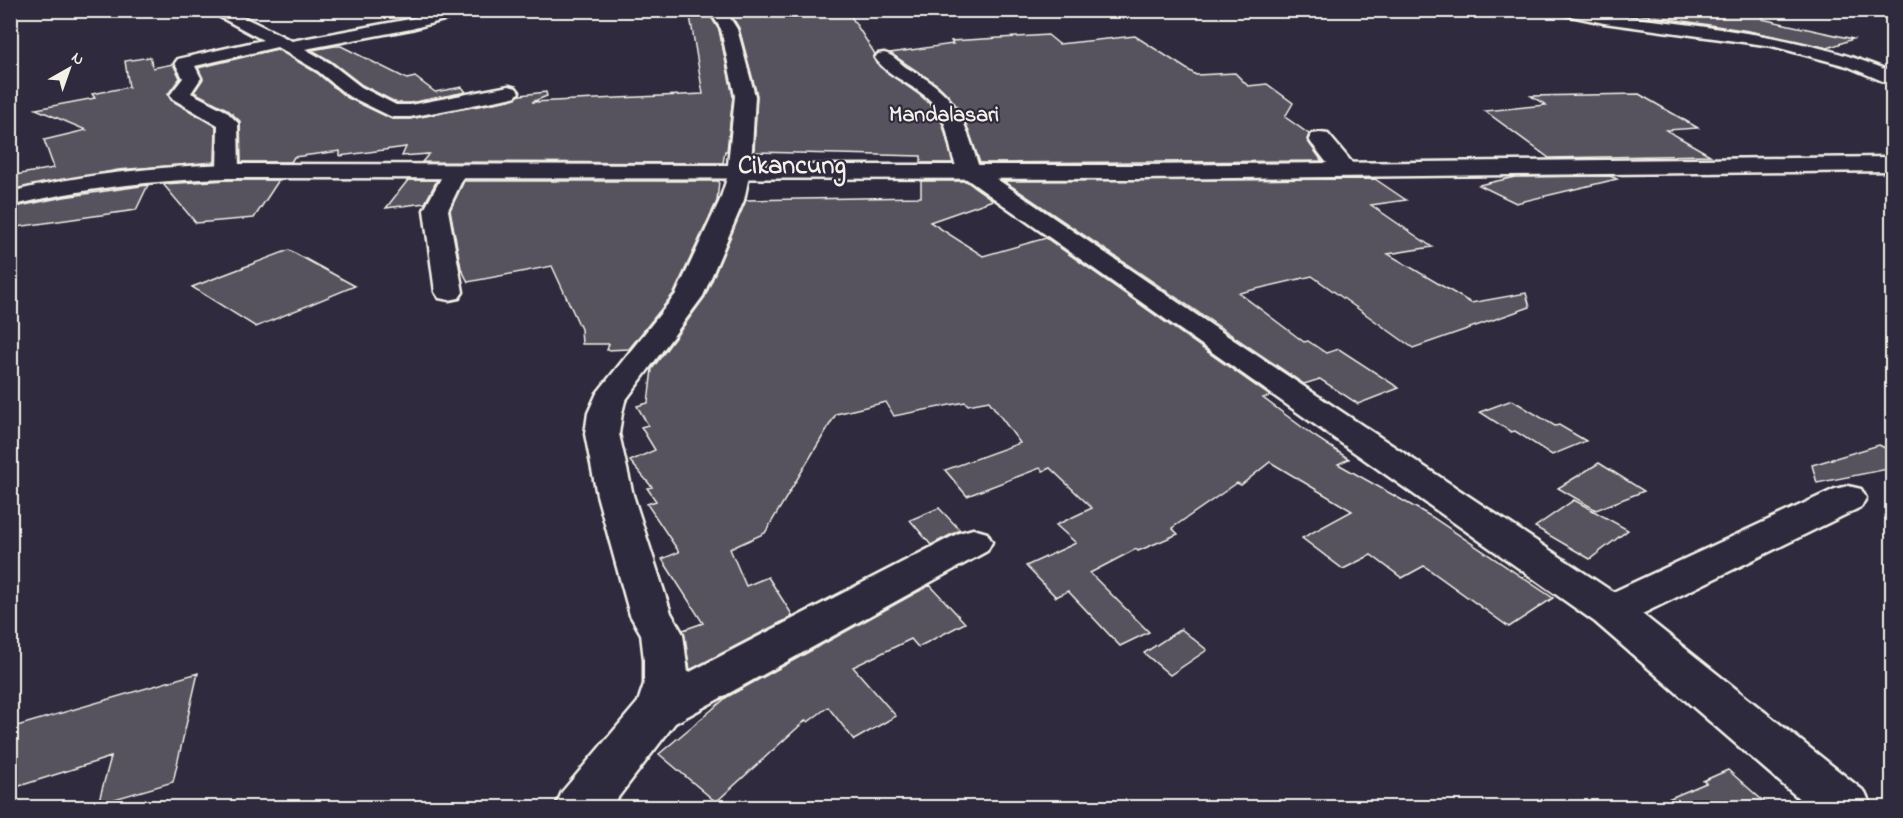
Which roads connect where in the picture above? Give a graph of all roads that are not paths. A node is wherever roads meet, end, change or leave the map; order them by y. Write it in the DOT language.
graph roads {
  1 [pos="215,10"];
  2 [pos="463,10"];
  3 [pos="717,10"];
  4 [pos="1562,10"];
  5 [pos="284,44"];
  6 [pos="1823,52"];
  7 [pos="1881,56"];
  8 [pos="884,57"];
  9 [pos="1893,79"];
  10 [pos="509,92"];
  11 [pos="1320,139"];
  12 [pos="1893,164"];
  13 [pos="969,170"];
  14 [pos="1346,170"];
  15 [pos="228,171"];
  16 [pos="738,171"];
  17 [pos="455,172"];
  18 [pos="10,199"];
  19 [pos="449,292"];
  20 [pos="1848,498"];
  21 [pos="973,542"];
  22 [pos="1610,611"];
  23 [pos="659,710"];
  24 [pos="580,807"];
  25 [pos="1846,807"];
  1 -- 5 [label="street"];
  2 -- 5 [label="street"];
  3 -- 16 [label="street"];
  4 -- 6 [label="street"];
  5 -- 10 [label="street"];
  5 -- 15 [label="street"];
  6 -- 7 [label="street"];
  6 -- 9 [label="street"];
  8 -- 13 [label="street"];
  11 -- 14 [label="street"];
  12 -- 14 [label="street"];
  13 -- 14 [label="street"];
  13 -- 16 [label="street"];
  13 -- 22 [label="street"];
  15 -- 17 [label="street"];
  15 -- 18 [label="street"];
  16 -- 17 [label="street"];
  16 -- 23 [label="street"];
  17 -- 19 [label="street"];
  20 -- 22 [label="street"];
  21 -- 23 [label="street"];
  22 -- 25 [label="street"];
  23 -- 24 [label="street"];
}
